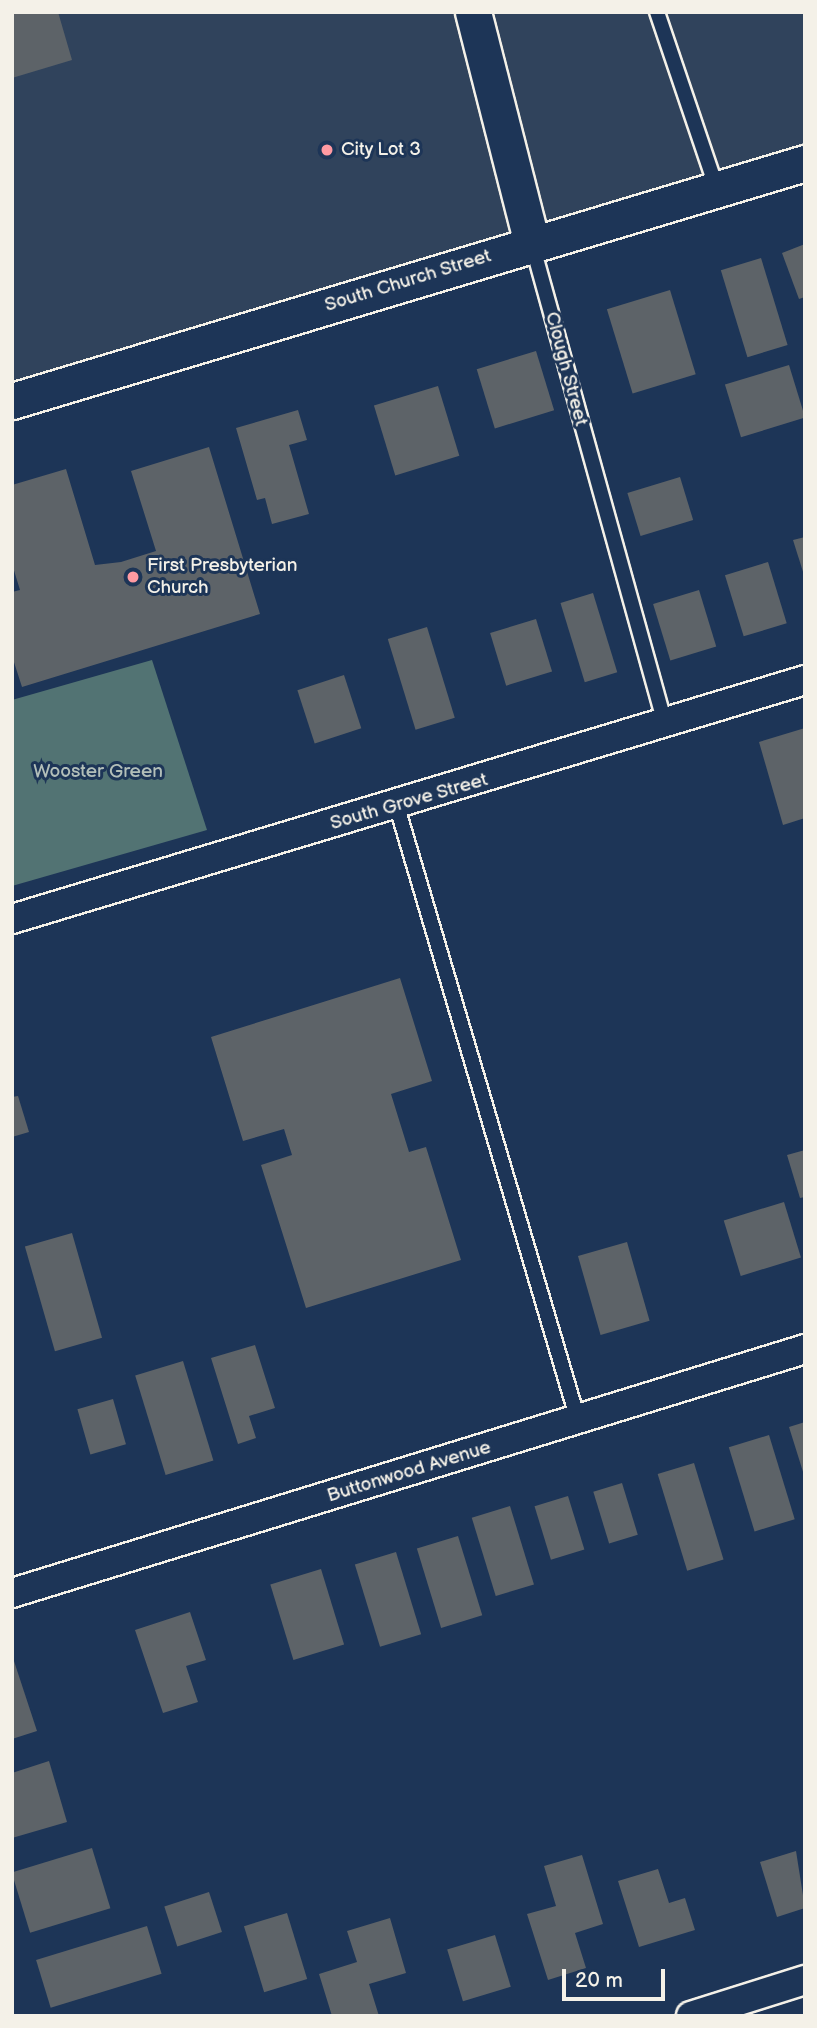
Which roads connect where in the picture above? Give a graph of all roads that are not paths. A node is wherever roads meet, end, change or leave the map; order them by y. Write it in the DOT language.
graph roads {
  1 [pos="473,12"];
  2 [pos="657,12"];
  3 [pos="805,163"];
  4 [pos="716,189"];
  5 [pos="531,244"];
  6 [pos="12,401"];
  7 [pos="805,680"];
  8 [pos="665,724"];
  9 [pos="397,807"];
  10 [pos="12,919"];
  11 [pos="805,1349"];
  12 [pos="578,1420"];
  13 [pos="12,1593"];
  14 [pos="805,1980"];
  15 [pos="691,2016"];
  1 -- 5 [label="street, Clough Street"];
  2 -- 4 [label="lane"];
  3 -- 4 [label="street, South Church Street"];
  4 -- 5 [label="street, South Church Street"];
  5 -- 6 [label="street, South Church Street"];
  5 -- 8 [label="lane, Clough Street"];
  7 -- 8 [label="street, South Grove Street"];
  8 -- 9 [label="street, South Grove Street"];
  9 -- 10 [label="street, South Grove Street"];
  9 -- 12 [label="lane"];
  11 -- 12 [label="street, Buttonwood Avenue"];
  12 -- 13 [label="street, Buttonwood Avenue"];
  14 -- 15 [label="street"];
}
